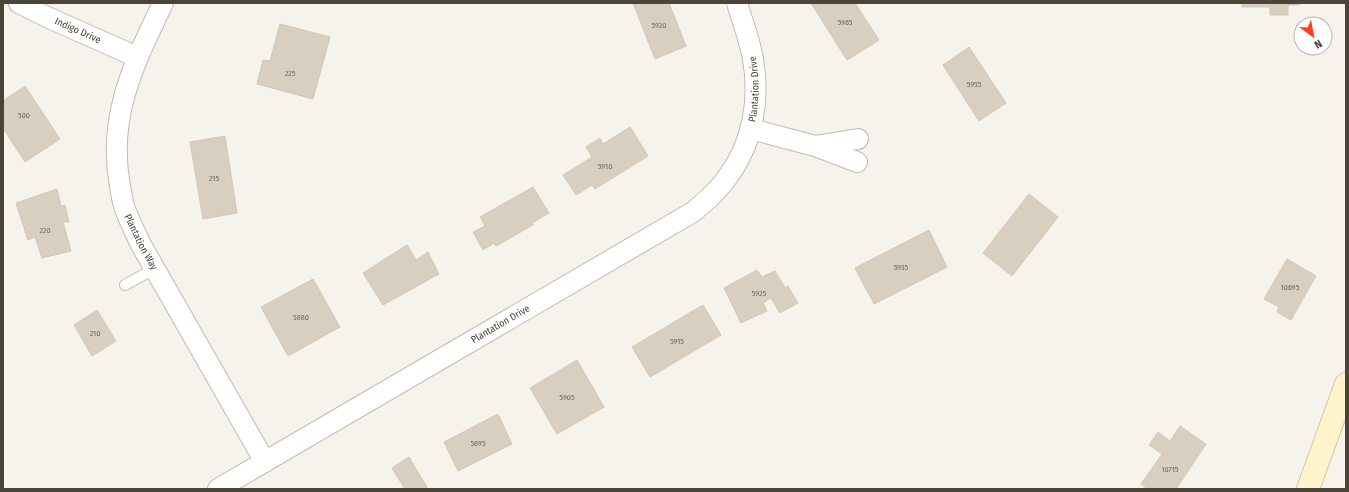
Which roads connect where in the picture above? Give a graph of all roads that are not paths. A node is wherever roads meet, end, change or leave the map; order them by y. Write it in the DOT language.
graph roads {
  1 [pos="20,3"];
  2 [pos="163,3"];
  3 [pos="737,3"];
  4 [pos="137,57"];
  5 [pos="751,129"];
  6 [pos="858,139"];
  7 [pos="815,146"];
  8 [pos="857,162"];
  9 [pos="154,269"];
  10 [pos="125,285"];
  11 [pos="1346,384"];
  12 [pos="264,462"];
  13 [pos="218,489"];
  14 [pos="1308,489"];
  1 -- 4 [label="street, Indigo Drive"];
  2 -- 4 [label="street, Plantation Way"];
  3 -- 5 [label="street, Plantation Drive"];
  4 -- 9 [label="street, Plantation Way"];
  5 -- 7 [label="street, Plantation Drive"];
  5 -- 12 [label="street, Plantation Drive"];
  6 -- 7 [label="street, Plantation Drive"];
  7 -- 8 [label="street, Plantation Drive"];
  9 -- 10 [label="lane"];
  9 -- 12 [label="street, Plantation Way"];
  11 -- 14 [label="street"];
  12 -- 13 [label="street, Plantation Drive"];
}
